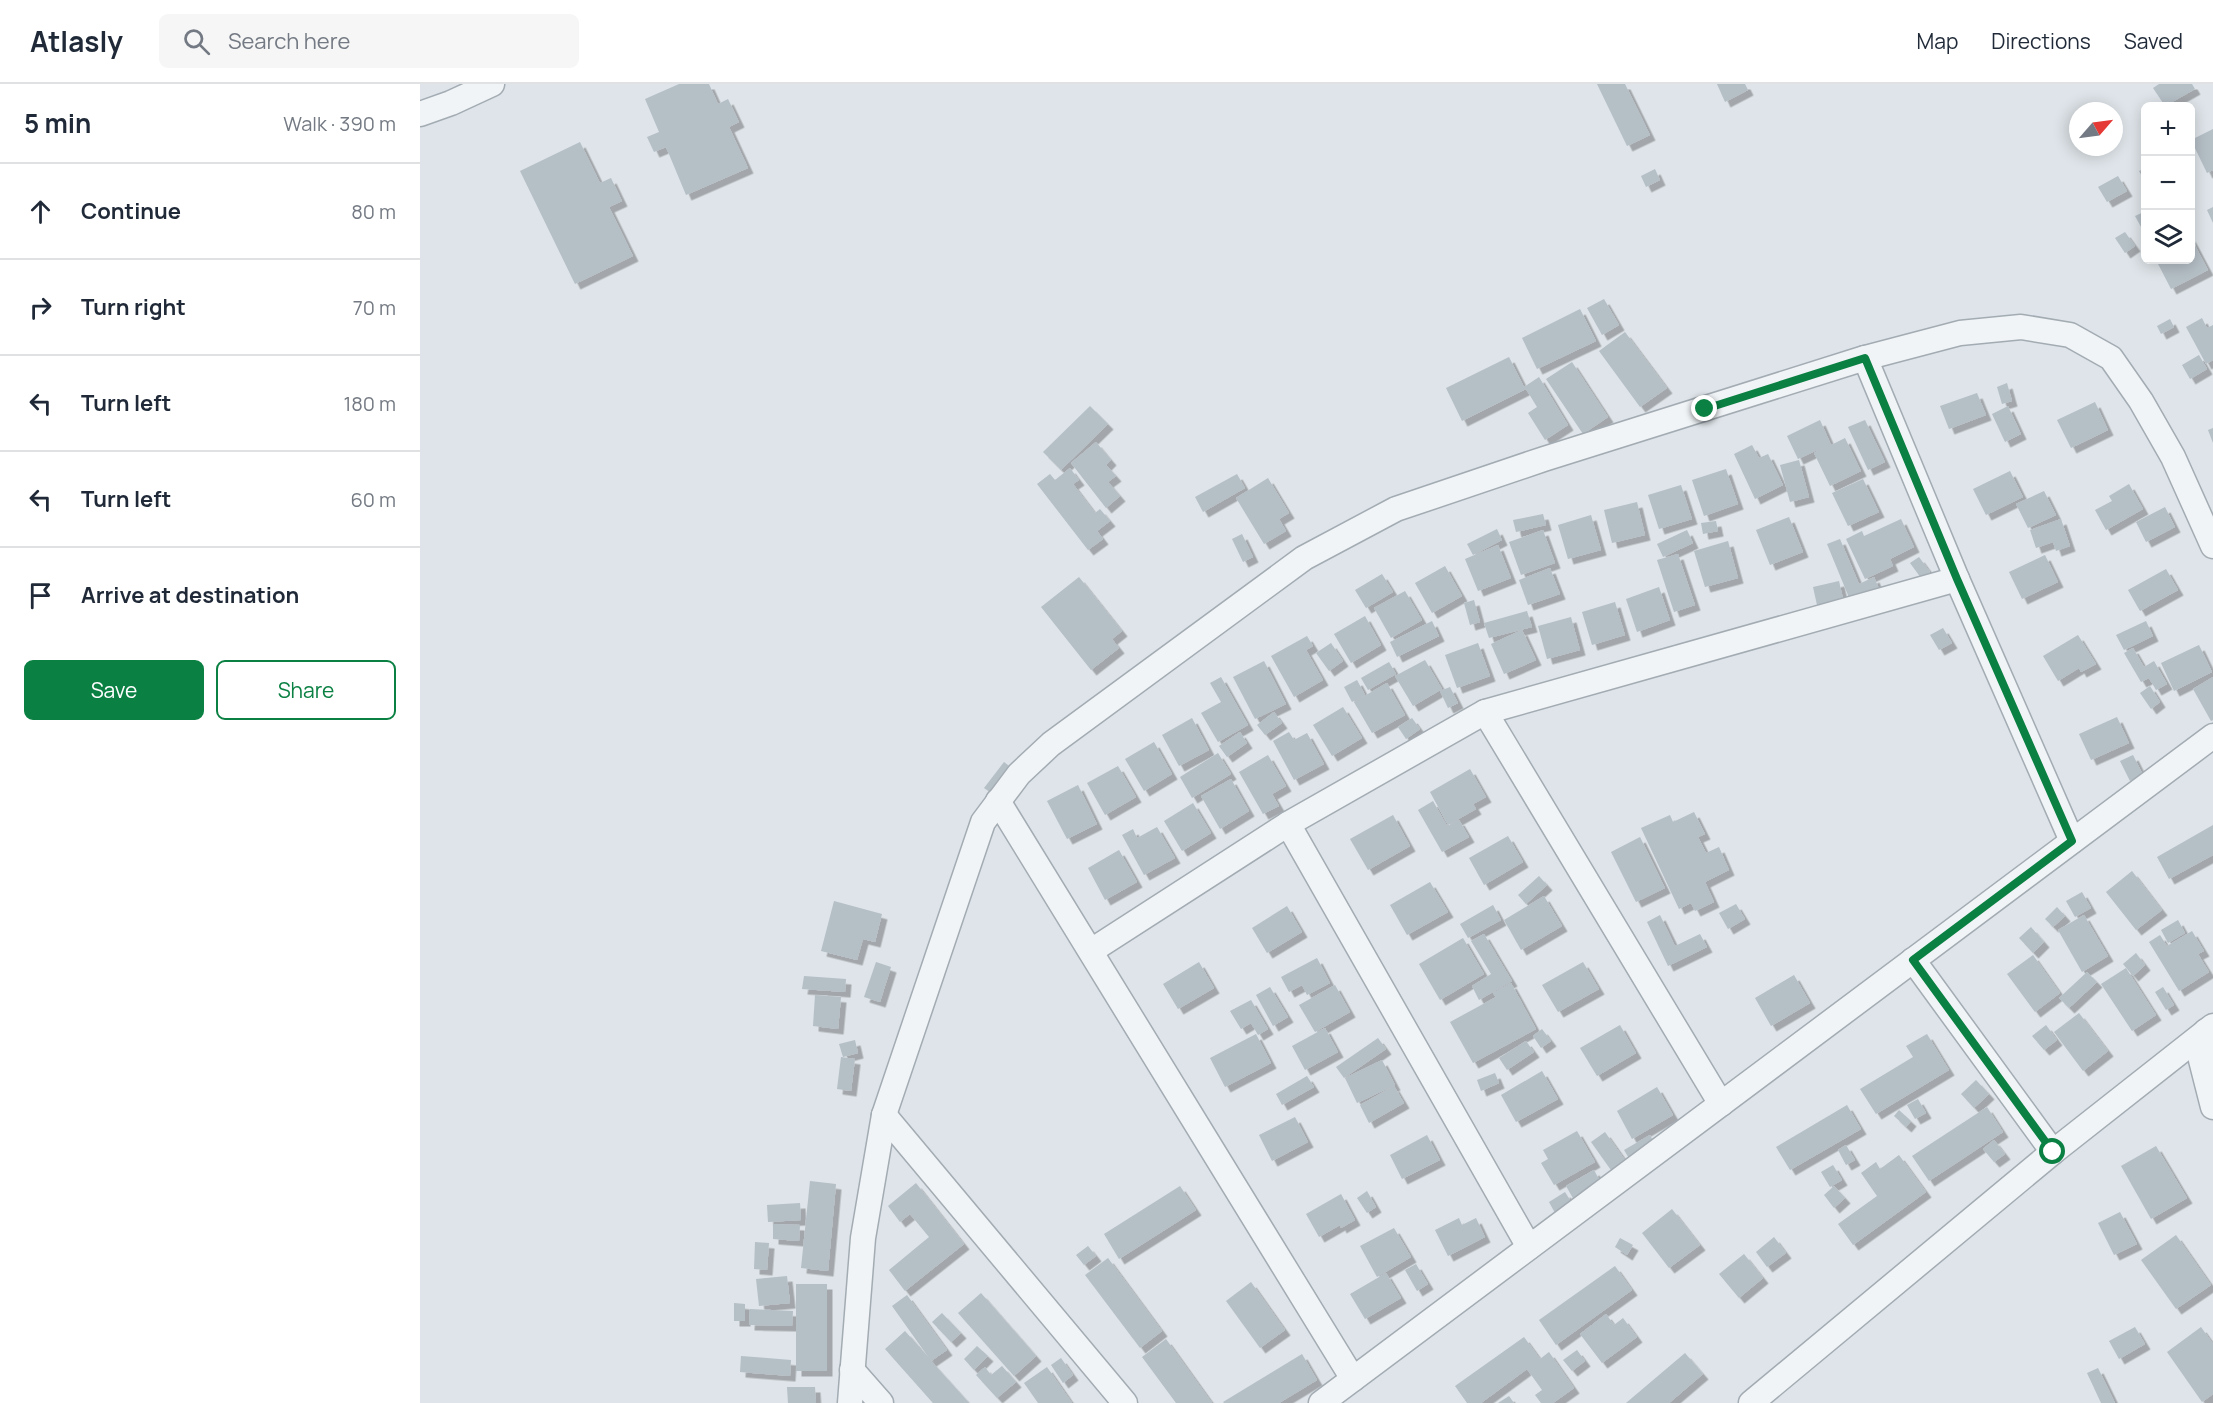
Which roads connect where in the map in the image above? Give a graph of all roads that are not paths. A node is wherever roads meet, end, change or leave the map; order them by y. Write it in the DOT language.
graph roads {
  1 [pos="492,84"];
  2 [pos="420,114"];
  3 [pos="1865,358"];
  4 [pos="2213,546"];
  5 [pos="1957,579"];
  6 [pos="1485,712"];
  7 [pos="2213,736"];
  8 [pos="999,801"];
  9 [pos="1288,824"];
  10 [pos="2072,841"];
  11 [pos="1091,951"];
  12 [pos="1913,960"];
  13 [pos="2210,1029"];
  14 [pos="1721,1104"];
  15 [pos="2213,1107"];
  16 [pos="884,1115"];
  17 [pos="2053,1152"];
  18 [pos="1529,1247"];
  19 [pos="852,1370"];
  20 [pos="1353,1379"];
  21 [pos="850,1403"];
  22 [pos="881,1403"];
  23 [pos="1125,1403"];
  24 [pos="1321,1403"];
  25 [pos="1751,1403"];
  1 -- 2 [label="street"];
  3 -- 4 [label="street"];
  3 -- 5 [label="street"];
  3 -- 8 [label="street"];
  5 -- 6 [label="street"];
  5 -- 10 [label="street"];
  6 -- 9 [label="street"];
  6 -- 14 [label="street"];
  7 -- 10 [label="street"];
  8 -- 11 [label="street"];
  8 -- 16 [label="street"];
  9 -- 11 [label="street"];
  9 -- 18 [label="street"];
  10 -- 12 [label="street"];
  11 -- 20 [label="street"];
  12 -- 14 [label="street"];
  12 -- 17 [label="street"];
  13 -- 15 [label="street"];
  13 -- 17 [label="street"];
  14 -- 18 [label="street"];
  16 -- 19 [label="street"];
  16 -- 23 [label="street"];
  17 -- 25 [label="street"];
  18 -- 20 [label="street"];
  19 -- 21 [label="street"];
  19 -- 22 [label="street"];
  20 -- 24 [label="street"];
}
